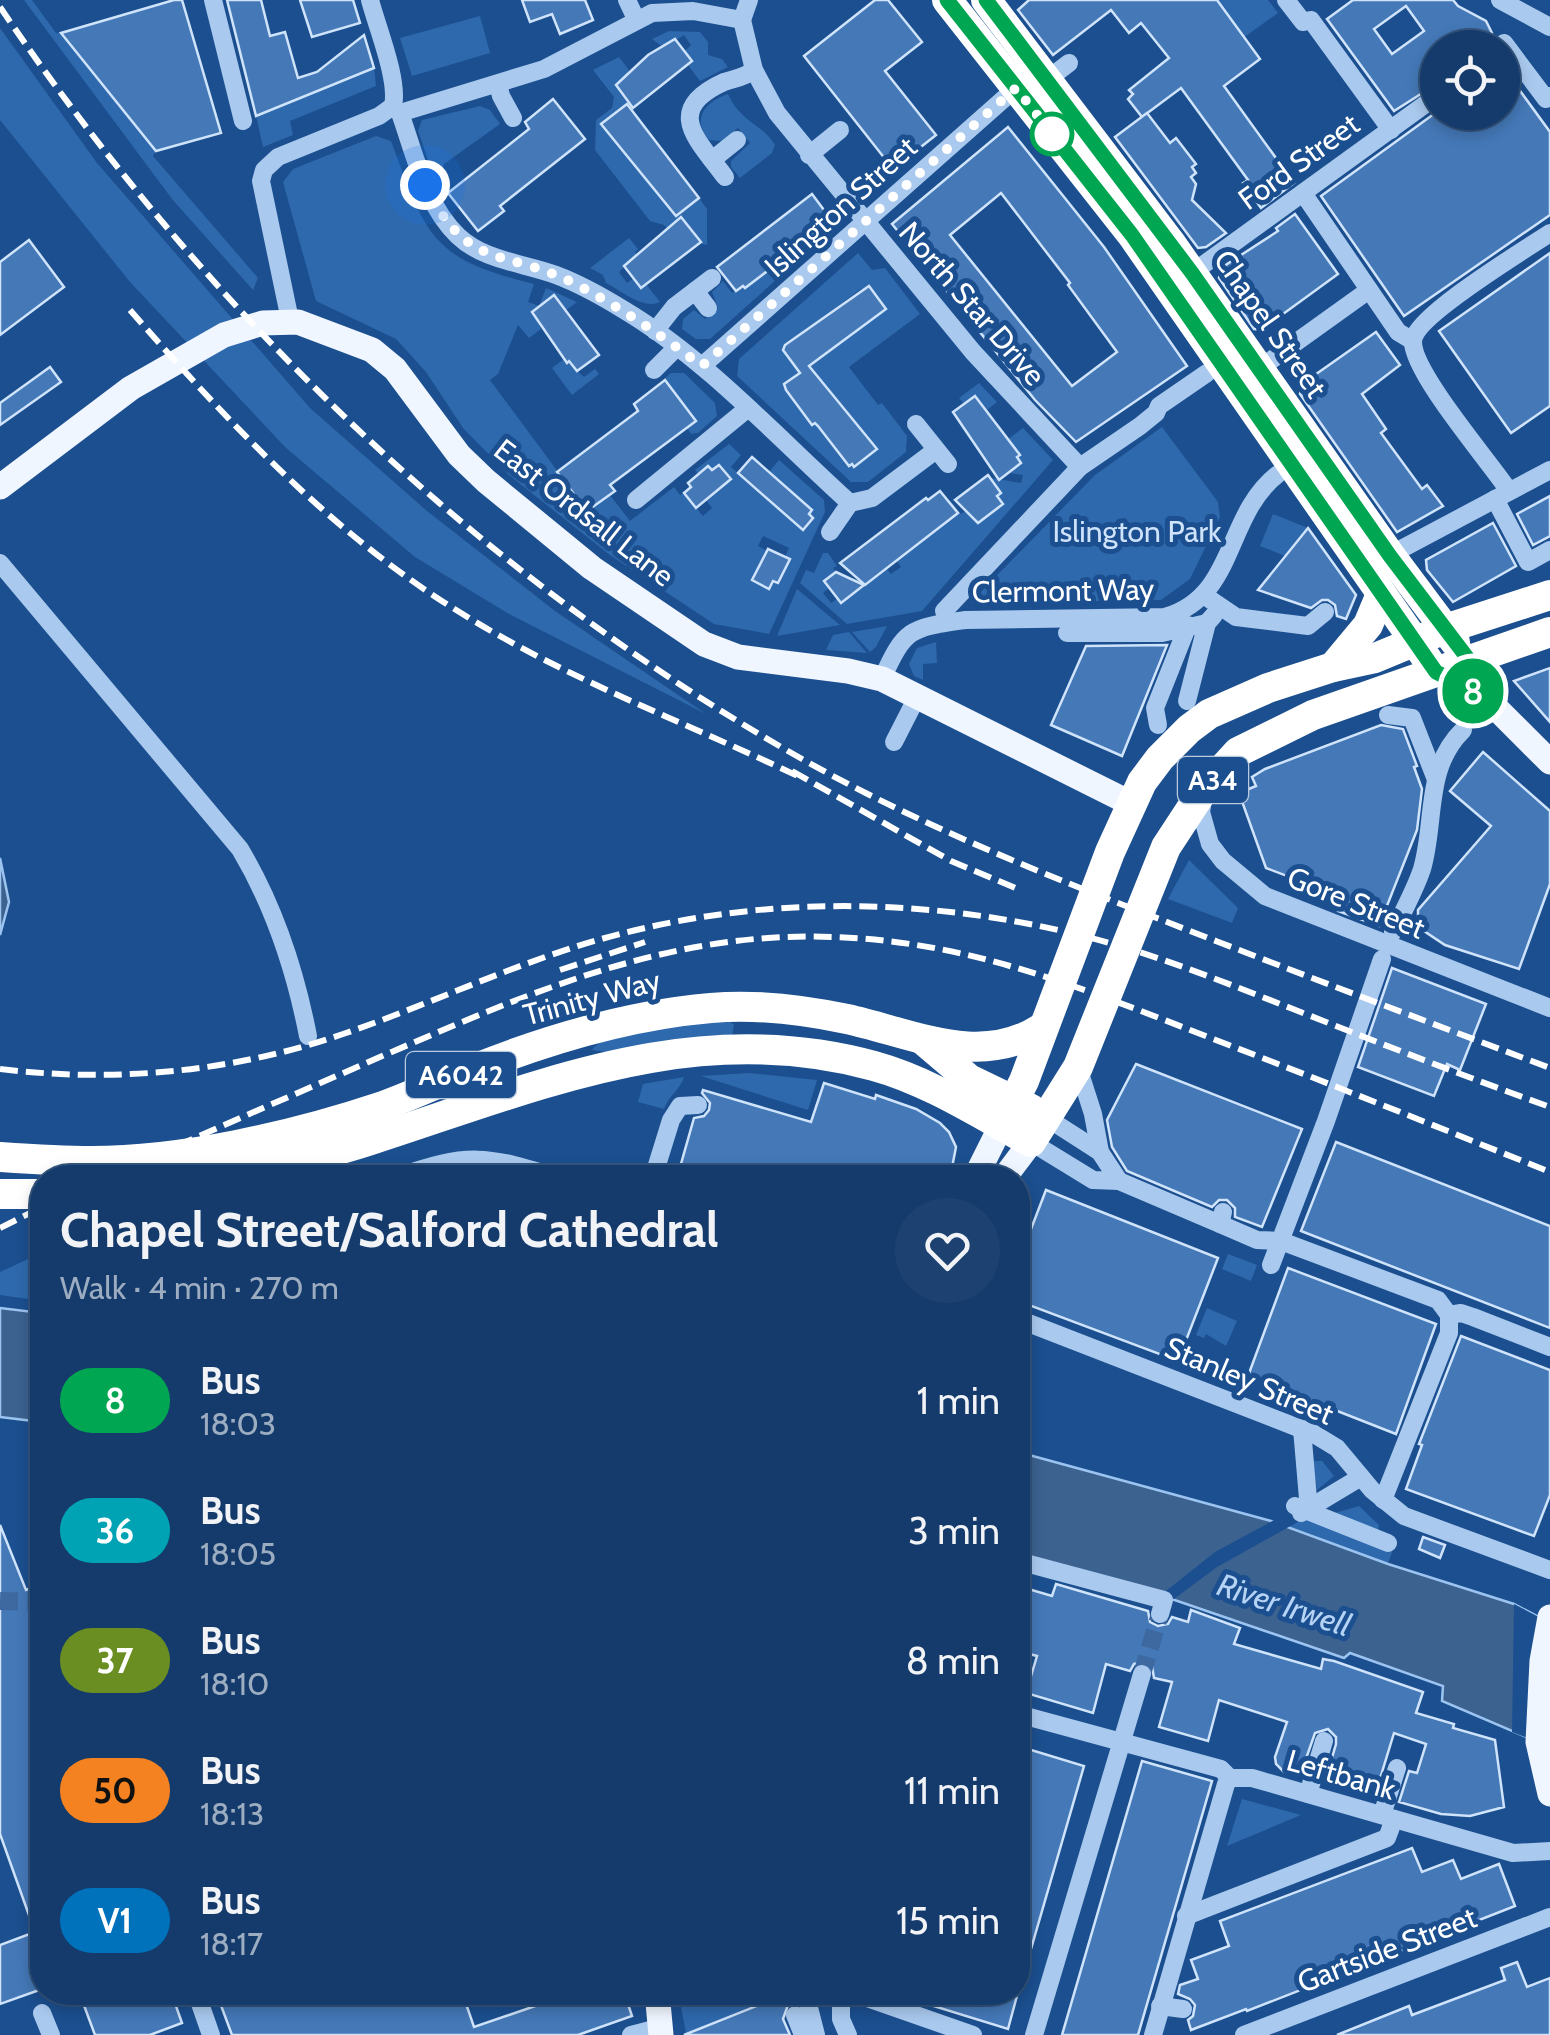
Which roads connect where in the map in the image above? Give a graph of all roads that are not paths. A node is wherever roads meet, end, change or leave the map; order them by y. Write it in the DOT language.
graph roads {
  1 [pos="213,0"];
  2 [pos="370,0"];
  3 [pos="627,0"];
  4 [pos="749,0"];
  5 [pos="947,0"];
  6 [pos="986,0"];
  7 [pos="1286,0"];
  8 [pos="1500,0"];
  9 [pos="1521,12"];
  10 [pos="636,19"];
  11 [pos="742,20"];
  12 [pos="1550,28"];
  13 [pos="1510,30"];
  14 [pos="1520,68"];
  15 [pos="754,70"];
  16 [pos="498,84"];
  17 [pos="1016,88"];
  18 [pos="1550,96"];
  19 [pos="1420,108"];
  20 [pos="397,110"];
  21 [pos="513,118"];
  22 [pos="243,121"];
  23 [pos="840,130"];
  24 [pos="1391,130"];
  25 [pos="738,140"];
  26 [pos="809,155"];
  27 [pos="712,160"];
  28 [pos="725,177"];
  29 [pos="1303,193"];
  30 [pos="865,223"];
  31 [pos="1550,233"];
  32 [pos="1192,273"];
  33 [pos="712,278"];
  34 [pos="1369,290"];
  35 [pos="695,291"];
  36 [pos="708,308"];
  37 [pos="290,320"];
  38 [pos="655,330"];
  39 [pos="1413,341"];
  40 [pos="677,347"];
  41 [pos="1270,361"];
  42 [pos="702,366"];
  43 [pos="654,370"];
  44 [pos="1207,372"];
  45 [pos="747,409"];
  46 [pos="916,424"];
  47 [pos="1080,466"];
  48 [pos="1550,470"];
  49 [pos="1278,474"];
  50 [pos="0,487"];
  51 [pos="1502,495"];
  52 [pos="636,500"];
  53 [pos="850,503"];
  54 [pos="830,532"];
  55 [pos="1550,550"];
  56 [pos="1390,556"];
  57 [pos="0,563"];
  58 [pos="1381,594"];
  59 [pos="1550,594"];
  60 [pos="1205,596"];
  61 [pos="944,611"];
  62 [pos="1325,612"];
  63 [pos="1188,625"];
  64 [pos="1445,628"];
  65 [pos="1550,632"];
  66 [pos="1067,633"];
  67 [pos="1415,641"];
  68 [pos="1469,660"];
  69 [pos="1333,667"];
  70 [pos="1436,672"];
  71 [pos="882,679"];
  72 [pos="917,697"];
  73 [pos="1485,697"];
  74 [pos="1187,701"];
  75 [pos="1388,715"];
  76 [pos="1158,725"];
  77 [pos="1463,730"];
  78 [pos="894,742"];
  79 [pos="1550,762"];
  80 [pos="1435,777"];
  81 [pos="1204,789"];
  82 [pos="1132,804"];
  83 [pos="1393,932"];
  84 [pos="1382,959"];
  85 [pos="1550,1008"];
  86 [pos="1043,1027"];
  87 [pos="308,1036"];
  88 [pos="920,1038"];
  89 [pos="1078,1067"];
  90 [pos="698,1104"];
  91 [pos="1008,1113"];
  92 [pos="1039,1130"];
  93 [pos="1100,1152"];
  94 [pos="0,1157"];
  95 [pos="274,1165"];
  96 [pos="434,1165"];
  97 [pos="517,1165"];
  98 [pos="657,1165"];
  99 [pos="982,1165"];
  100 [pos="1013,1165"];
  101 [pos="1119,1181"];
  102 [pos="0,1194"];
  103 [pos="30,1194"];
  104 [pos="1280,1241"];
  105 [pos="1271,1265"];
  106 [pos="1449,1315"];
  107 [pos="1030,1324"];
  108 [pos="1550,1347"];
  109 [pos="1302,1429"];
  110 [pos="1361,1477"];
  111 [pos="1383,1500"];
  112 [pos="1301,1510"];
  113 [pos="1388,1543"];
  114 [pos="1030,1565"];
  115 [pos="1550,1570"];
  116 [pos="1162,1607"];
  117 [pos="1549,1620"];
  118 [pos="1142,1674"];
  119 [pos="1030,1717"];
  120 [pos="1324,1741"];
  121 [pos="1122,1742"];
  122 [pos="1397,1768"];
  123 [pos="1230,1778"];
  124 [pos="1308,1794"];
  125 [pos="1550,1794"];
  126 [pos="1388,1817"];
  127 [pos="1550,1852"];
  128 [pos="1186,1916"];
  129 [pos="1550,1916"];
  130 [pos="1162,1997"];
  131 [pos="201,2005"];
  132 [pos="657,2005"];
  133 [pos="808,2005"];
  134 [pos="841,2005"];
  135 [pos="887,2005"];
  136 [pos="1184,2009"];
  137 [pos="42,2013"];
  138 [pos="795,2014"];
  139 [pos="660,2031"];
  140 [pos="51,2035"];
  141 [pos="211,2035"];
  142 [pos="630,2035"];
  143 [pos="802,2035"];
  144 [pos="816,2035"];
  145 [pos="848,2035"];
  146 [pos="974,2035"];
  147 [pos="1034,2035"];
  148 [pos="1153,2035"];
  149 [pos="1244,2035"];
  1 -- 22 [label="street"];
  2 -- 20 [label="street"];
  3 -- 10 [label="street"];
  4 -- 11 [label="street"];
  5 -- 17 [label="highway, Chapel Street"];
  6 -- 32 [label="highway, Chapel Street"];
  7 -- 24 [label="street"];
  8 -- 9 [label="street"];
  9 -- 12 [label="street"];
  9 -- 13 [label="street"];
  10 -- 11 [label="street"];
  10 -- 16 [label="street"];
  11 -- 15 [label="street, North Star Drive"];
  14 -- 18 [label="street"];
  15 -- 26 [label="street, North Star Drive"];
  15 -- 27 [label="street"];
  16 -- 20 [label="street"];
  16 -- 21 [label="street"];
  17 -- 30 [label="street, Islington Street"];
  17 -- 58 [label="highway, Chapel Street"];
  19 -- 24 [label="street, Ford Street"];
  20 -- 37 [label="street"];
  20 -- 38 [label="street"];
  23 -- 26 [label="street"];
  24 -- 29 [label="street, Ford Street"];
  25 -- 27 [label="street"];
  26 -- 30 [label="street, North Star Drive"];
  27 -- 28 [label="street"];
  29 -- 32 [label="street, Ford Street"];
  29 -- 34 [label="street"];
  30 -- 42 [label="street, Islington Street"];
  30 -- 47 [label="street, North Star Drive"];
  31 -- 39 [label="street"];
  32 -- 56 [label="highway, Chapel Street"];
  33 -- 35 [label="street"];
  34 -- 39 [label="street"];
  34 -- 41 [label="street"];
  35 -- 36 [label="street"];
  35 -- 38 [label="street"];
  37 -- 50 [label="main road, East Ordsall Lane"];
  37 -- 71 [label="main road, East Ordsall Lane"];
  38 -- 40 [label="street"];
  39 -- 51 [label="street"];
  40 -- 42 [label="street"];
  40 -- 43 [label="street"];
  42 -- 45 [label="street"];
  44 -- 47 [label="street"];
  45 -- 52 [label="street"];
  45 -- 53 [label="street"];
  46 -- 53 [label="street"];
  47 -- 61 [label="street"];
  48 -- 51 [label="street"];
  49 -- 60 [label="street"];
  51 -- 55 [label="street"];
  51 -- 56 [label="street"];
  53 -- 54 [label="street"];
  56 -- 64 [label="highway, Chapel Street"];
  57 -- 87 [label="street"];
  58 -- 67 [label="highway, Chapel Street"];
  58 -- 69 [label="highway"];
  59 -- 64 [label="highway, A34"];
  60 -- 62 [label="street"];
  60 -- 71 [label="street, Clermont Way"];
  63 -- 66 [label="street"];
  63 -- 74 [label="street"];
  63 -- 76 [label="street"];
  64 -- 67 [label="highway, A34"];
  64 -- 68 [label="highway, Chapel Street"];
  65 -- 68 [label="highway, A34"];
  67 -- 69 [label="highway, A34"];
  67 -- 70 [label="highway, Chapel Street"];
  68 -- 70 [label="highway, A34"];
  68 -- 73 [label="main road, Chapel Street"];
  69 -- 82 [label="highway, A34"];
  70 -- 73 [label="main road, Chapel Street"];
  70 -- 81 [label="highway, A34"];
  71 -- 72 [label="main road, East Ordsall Lane"];
  72 -- 78 [label="street"];
  72 -- 82 [label="main road, East Ordsall Lane"];
  73 -- 79 [label="main road, Chapel Street"];
  75 -- 80 [label="street"];
  77 -- 80 [label="street"];
  80 -- 83 [label="street"];
  81 -- 85 [label="street, Gore Street"];
  81 -- 89 [label="highway, A34"];
  82 -- 86 [label="highway, A34"];
  84 -- 104 [label="street"];
  86 -- 88 [label="highway"];
  86 -- 91 [label="highway, A34"];
  88 -- 91 [label="highway, Trinity Way / A6042"];
  88 -- 94 [label="highway, Trinity Way / A6042"];
  89 -- 92 [label="highway, A34"];
  89 -- 93 [label="street"];
  90 -- 98 [label="street"];
  91 -- 92 [label="highway, Trinity Way / A6042"];
  91 -- 95 [label="highway, Trinity Way / A6042"];
  91 -- 99 [label="main road, A34"];
  92 -- 93 [label="street"];
  92 -- 100 [label="main road, A34"];
  92 -- 101 [label="street"];
  93 -- 101 [label="street"];
  96 -- 97 [label="street"];
  101 -- 104 [label="street"];
  102 -- 103 [label="highway"];
  104 -- 105 [label="street"];
  104 -- 106 [label="street"];
  106 -- 108 [label="street"];
  106 -- 111 [label="street"];
  107 -- 109 [label="street, Stanley Street"];
  109 -- 110 [label="street, Stanley Street"];
  109 -- 112 [label="street"];
  110 -- 111 [label="street, Stanley Street"];
  110 -- 112 [label="street"];
  111 -- 115 [label="street, Stanley Street"];
  112 -- 113 [label="street"];
  114 -- 116 [label="street"];
  117 -- 125 [label="main road"];
  118 -- 121 [label="street"];
  119 -- 121 [label="street, Leftbank"];
  120 -- 124 [label="street"];
  121 -- 123 [label="street, Leftbank"];
  121 -- 147 [label="street"];
  122 -- 126 [label="street"];
  123 -- 124 [label="street, Leftbank"];
  123 -- 128 [label="street"];
  124 -- 126 [label="street, Leftbank"];
  126 -- 127 [label="street, Leftbank"];
  126 -- 128 [label="street"];
  128 -- 130 [label="street"];
  129 -- 149 [label="street, Gartside Street"];
  130 -- 136 [label="street"];
  130 -- 148 [label="street"];
  131 -- 141 [label="street"];
  132 -- 139 [label="main road"];
  133 -- 144 [label="street"];
  134 -- 145 [label="street"];
  135 -- 146 [label="street"];
  137 -- 140 [label="street"];
  138 -- 143 [label="street"];
  139 -- 142 [label="street"];
}
